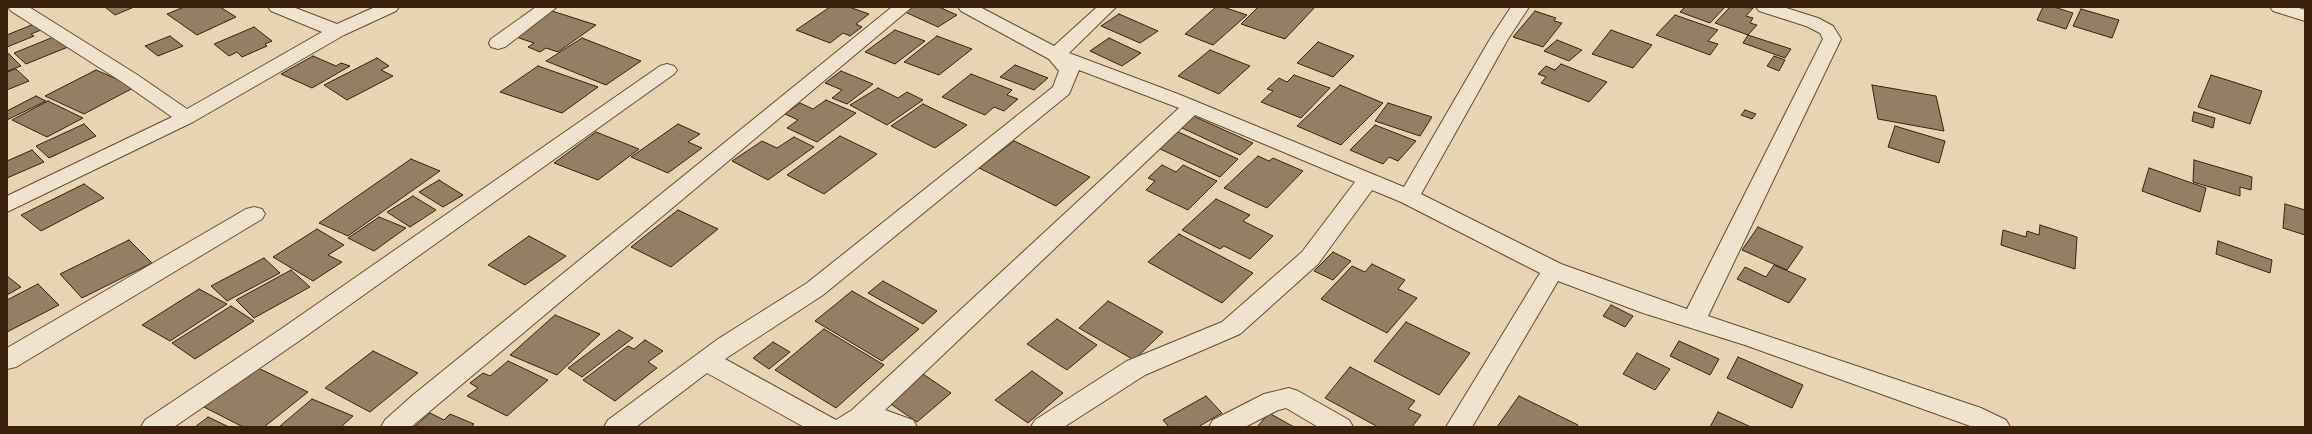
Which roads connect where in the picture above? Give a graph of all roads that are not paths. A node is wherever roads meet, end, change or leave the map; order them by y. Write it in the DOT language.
graph roads {
  1 [pos="17,7"];
  2 [pos="277,7"];
  3 [pos="390,7"];
  4 [pos="548,7"];
  5 [pos="904,7"];
  6 [pos="967,7"];
  7 [pos="1107,7"];
  8 [pos="1520,7"];
  9 [pos="1765,7"];
  10 [pos="2279,7"];
  11 [pos="2305,16"];
  12 [pos="337,31"];
  13 [pos="498,42"];
  14 [pos="1056,56"];
  15 [pos="667,70"];
  16 [pos="1192,107"];
  17 [pos="186,118"];
  18 [pos="1367,181"];
  19 [pos="1409,197"];
  20 [pos="7,205"];
  21 [pos="254,214"];
  22 [pos="1553,270"];
  23 [pos="1693,321"];
  24 [pos="7,360"];
  25 [pos="707,361"];
  26 [pos="853,422"];
  27 [pos="154,427"];
  28 [pos="394,427"];
  29 [pos="617,427"];
  30 [pos="826,427"];
  31 [pos="904,427"];
  32 [pos="1044,427"];
  33 [pos="1222,427"];
  34 [pos="1340,427"];
  35 [pos="1459,427"];
  36 [pos="1996,427"];
  1 -- 17 [label="street"];
  2 -- 12 [label="street"];
  3 -- 12 [label="street"];
  4 -- 13 [label="street"];
  5 -- 28 [label="street"];
  6 -- 14 [label="street"];
  7 -- 14 [label="street"];
  8 -- 19 [label="street"];
  9 -- 23 [label="street"];
  10 -- 11 [label="street"];
  12 -- 17 [label="street"];
  14 -- 16 [label="street"];
  14 -- 25 [label="street"];
  15 -- 27 [label="street"];
  16 -- 18 [label="street"];
  16 -- 26 [label="street"];
  17 -- 20 [label="street"];
  18 -- 19 [label="street"];
  18 -- 32 [label="street"];
  19 -- 22 [label="street"];
  21 -- 24 [label="street"];
  22 -- 23 [label="street"];
  22 -- 35 [label="street"];
  23 -- 36 [label="street"];
  25 -- 29 [label="street"];
  25 -- 30 [label="street"];
  26 -- 31 [label="street"];
  33 -- 34 [label="street"];
}
